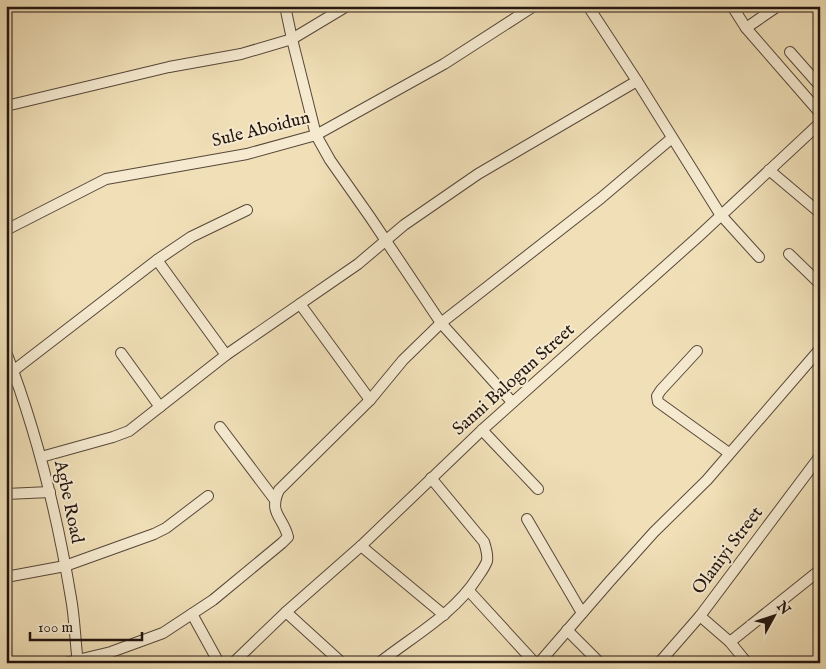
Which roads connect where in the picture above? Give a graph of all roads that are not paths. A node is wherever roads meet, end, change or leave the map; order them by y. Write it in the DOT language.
graph roads {
  1 [pos="286,6"];
  2 [pos="347,6"];
  3 [pos="534,6"];
  4 [pos="588,6"];
  5 [pos="732,6"];
  6 [pos="778,6"];
  7 [pos="746,28"];
  8 [pos="292,38"];
  9 [pos="790,52"];
  10 [pos="637,81"];
  11 [pos="820,86"];
  12 [pos="6,106"];
  13 [pos="820,113"];
  14 [pos="820,123"];
  15 [pos="316,135"];
  16 [pos="672,138"];
  17 [pos="769,170"];
  18 [pos="246,210"];
  19 [pos="820,213"];
  20 [pos="720,214"];
  21 [pos="6,230"];
  22 [pos="386,240"];
  23 [pos="789,254"];
  24 [pos="760,257"];
  25 [pos="157,260"];
  26 [pos="820,284"];
  27 [pos="300,304"];
  28 [pos="440,323"];
  29 [pos="820,349"];
  30 [pos="697,351"];
  31 [pos="6,352"];
  32 [pos="121,353"];
  33 [pos="226,355"];
  34 [pos="14,371"];
  35 [pos="370,400"];
  36 [pos="512,402"];
  37 [pos="160,407"];
  38 [pos="220,427"];
  39 [pos="482,430"];
  40 [pos="729,453"];
  41 [pos="820,456"];
  42 [pos="41,457"];
  43 [pos="431,478"];
  44 [pos="538,489"];
  45 [pos="50,492"];
  46 [pos="6,494"];
  47 [pos="208,496"];
  48 [pos="275,500"];
  49 [pos="527,519"];
  50 [pos="361,546"];
  51 [pos="65,566"];
  52 [pos="820,570"];
  53 [pos="6,577"];
  54 [pos="468,592"];
  55 [pos="286,612"];
  56 [pos="582,613"];
  57 [pos="192,614"];
  58 [pos="444,615"];
  59 [pos="700,616"];
  60 [pos="567,630"];
  61 [pos="730,642"];
  62 [pos="78,661"];
  63 [pos="65,663"];
  64 [pos="219,663"];
  65 [pos="233,663"];
  66 [pos="342,663"];
  67 [pos="379,663"];
  68 [pos="535,663"];
  69 [pos="539,663"];
  70 [pos="600,663"];
  71 [pos="659,663"];
  72 [pos="747,663"];
  1 -- 8 [label="street"];
  2 -- 8 [label="street"];
  3 -- 15 [label="street, Sule Aboidun"];
  4 -- 10 [label="street"];
  5 -- 7 [label="street"];
  6 -- 7 [label="street"];
  7 -- 13 [label="street"];
  8 -- 12 [label="street"];
  8 -- 15 [label="street"];
  9 -- 11 [label="street"];
  10 -- 16 [label="street"];
  10 -- 22 [label="street"];
  14 -- 17 [label="street, Sanni Balogun Street"];
  15 -- 21 [label="street, Sule Aboidun"];
  15 -- 22 [label="street"];
  16 -- 20 [label="street"];
  16 -- 28 [label="street"];
  17 -- 19 [label="street"];
  17 -- 20 [label="street, Sanni Balogun Street"];
  18 -- 25 [label="street"];
  20 -- 24 [label="street"];
  20 -- 36 [label="street, Sanni Balogun Street"];
  22 -- 27 [label="street"];
  22 -- 28 [label="street"];
  23 -- 26 [label="street"];
  25 -- 33 [label="street"];
  25 -- 34 [label="street"];
  27 -- 33 [label="street"];
  27 -- 35 [label="street"];
  28 -- 35 [label="street"];
  28 -- 36 [label="street"];
  29 -- 40 [label="street"];
  30 -- 40 [label="street"];
  31 -- 34 [label="street, Agbe Road"];
  32 -- 37 [label="street"];
  33 -- 37 [label="street"];
  34 -- 42 [label="street, Agbe Road"];
  35 -- 48 [label="street"];
  36 -- 39 [label="street, Sanni Balogun Street"];
  37 -- 42 [label="street"];
  38 -- 48 [label="street"];
  39 -- 43 [label="street, Sanni Balogun Street"];
  39 -- 44 [label="street"];
  40 -- 56 [label="street"];
  41 -- 59 [label="street, Olaniyi Street"];
  42 -- 45 [label="street, Agbe Road"];
  43 -- 50 [label="street, Sanni Balogun Street"];
  43 -- 54 [label="street"];
  45 -- 46 [label="street"];
  45 -- 51 [label="street, Agbe Road"];
  47 -- 51 [label="street"];
  48 -- 57 [label="street"];
  49 -- 56 [label="street"];
  50 -- 55 [label="street, Sanni Balogun Street"];
  50 -- 58 [label="street"];
  51 -- 53 [label="street"];
  51 -- 62 [label="street, Agbe Road"];
  52 -- 61 [label="street"];
  54 -- 58 [label="street"];
  54 -- 68 [label="street"];
  55 -- 65 [label="street, Sanni Balogun Street"];
  55 -- 66 [label="street"];
  56 -- 60 [label="street"];
  57 -- 62 [label="street"];
  57 -- 64 [label="street"];
  58 -- 67 [label="street"];
  59 -- 61 [label="street"];
  59 -- 71 [label="street, Olaniyi Street"];
  60 -- 69 [label="street"];
  60 -- 70 [label="street"];
  61 -- 72 [label="street"];
  62 -- 63 [label="street"];
}
